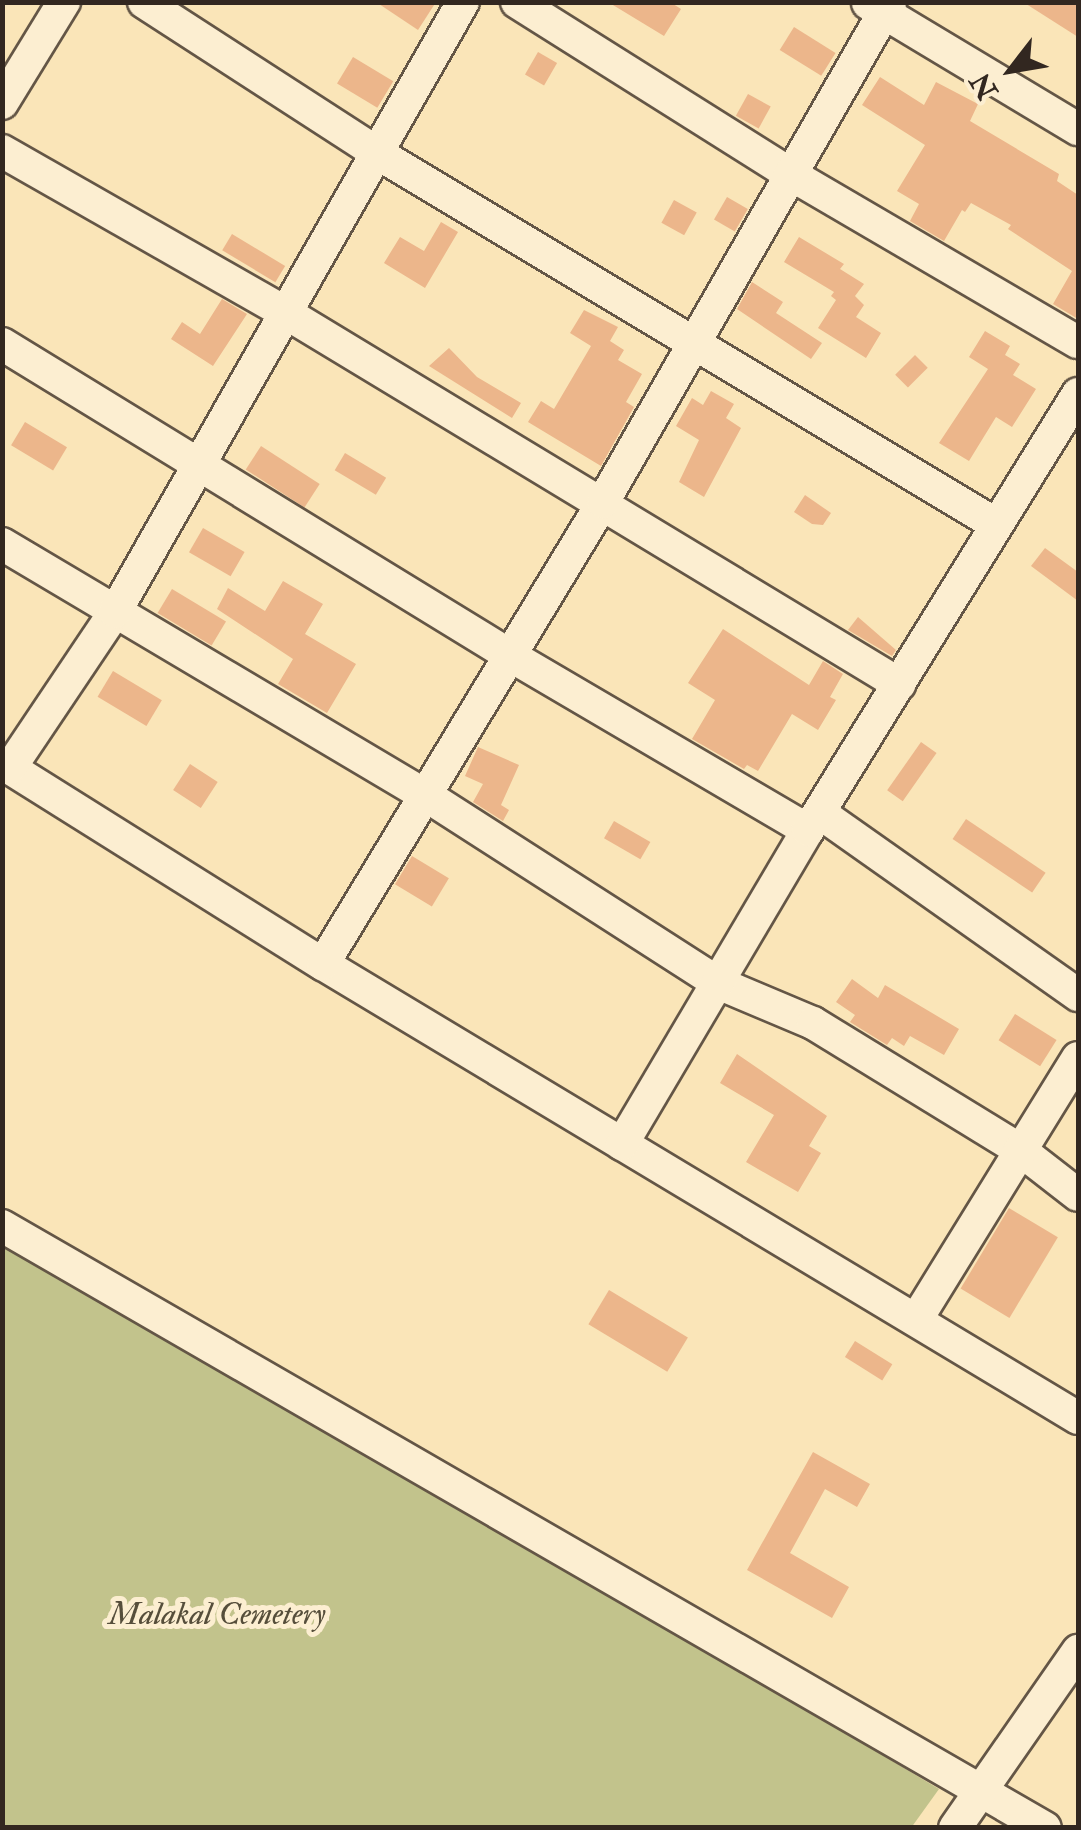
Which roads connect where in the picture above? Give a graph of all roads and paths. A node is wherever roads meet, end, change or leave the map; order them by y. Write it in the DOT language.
graph roads {
  1 [pos="64,2"];
  2 [pos="144,2"];
  3 [pos="463,2"];
  4 [pos="517,2"];
  5 [pos="881,6"];
  6 [pos="2,103"];
  7 [pos="1078,128"];
  8 [pos="2,151"];
  9 [pos="377,153"];
  10 [pos="790,174"];
  11 [pos="286,313"];
  12 [pos="694,339"];
  13 [pos="1078,342"];
  14 [pos="2,344"];
  15 [pos="1078,394"];
  16 [pos="199,464"];
  17 [pos="603,502"];
  18 [pos="998,525"];
  19 [pos="2,544"];
  20 [pos="115,612"];
  21 [pos="512,656"];
  22 [pos="898,684"];
  23 [pos="6,766"];
  24 [pos="427,796"];
  25 [pos="814,822"];
  26 [pos="323,964"];
  27 [pos="718,982"];
  28 [pos="1078,994"];
  29 [pos="1078,1058"];
  30 [pos="622,1144"];
  31 [pos="1020,1150"];
  32 [pos="1078,1195"];
  33 [pos="2,1226"];
  34 [pos="916,1320"];
  35 [pos="1078,1418"];
  36 [pos="1078,1651"];
  37 [pos="980,1789"];
  38 [pos="956,1828"];
  39 [pos="1045,1828"];
  1 -- 6 [label="street"];
  2 -- 9 [label="street"];
  3 -- 9 [label="street"];
  4 -- 10 [label="street"];
  5 -- 7 [label="street"];
  5 -- 10 [label="street"];
  8 -- 11 [label="street"];
  9 -- 11 [label="street"];
  9 -- 12 [label="street"];
  10 -- 12 [label="street"];
  10 -- 13 [label="street"];
  11 -- 16 [label="street"];
  11 -- 17 [label="street"];
  12 -- 17 [label="street"];
  12 -- 18 [label="street"];
  14 -- 16 [label="street"];
  15 -- 18 [label="street"];
  16 -- 20 [label="street"];
  16 -- 21 [label="street"];
  17 -- 21 [label="street"];
  17 -- 22 [label="street"];
  18 -- 22 [label="street"];
  19 -- 20 [label="street"];
  20 -- 23 [label="street"];
  20 -- 24 [label="street"];
  21 -- 24 [label="street"];
  21 -- 25 [label="street"];
  22 -- 25 [label="street"];
  23 -- 26 [label="street"];
  24 -- 26 [label="street"];
  24 -- 27 [label="street"];
  25 -- 27 [label="street"];
  25 -- 28 [label="street"];
  26 -- 30 [label="street"];
  27 -- 30 [label="street"];
  27 -- 31 [label="street"];
  29 -- 31 [label="street"];
  30 -- 34 [label="street"];
  31 -- 32 [label="street"];
  31 -- 34 [label="street"];
  33 -- 37 [label="street"];
  34 -- 35 [label="street"];
  36 -- 37 [label="street"];
  37 -- 38 [label="street"];
  37 -- 39 [label="street"];
}
